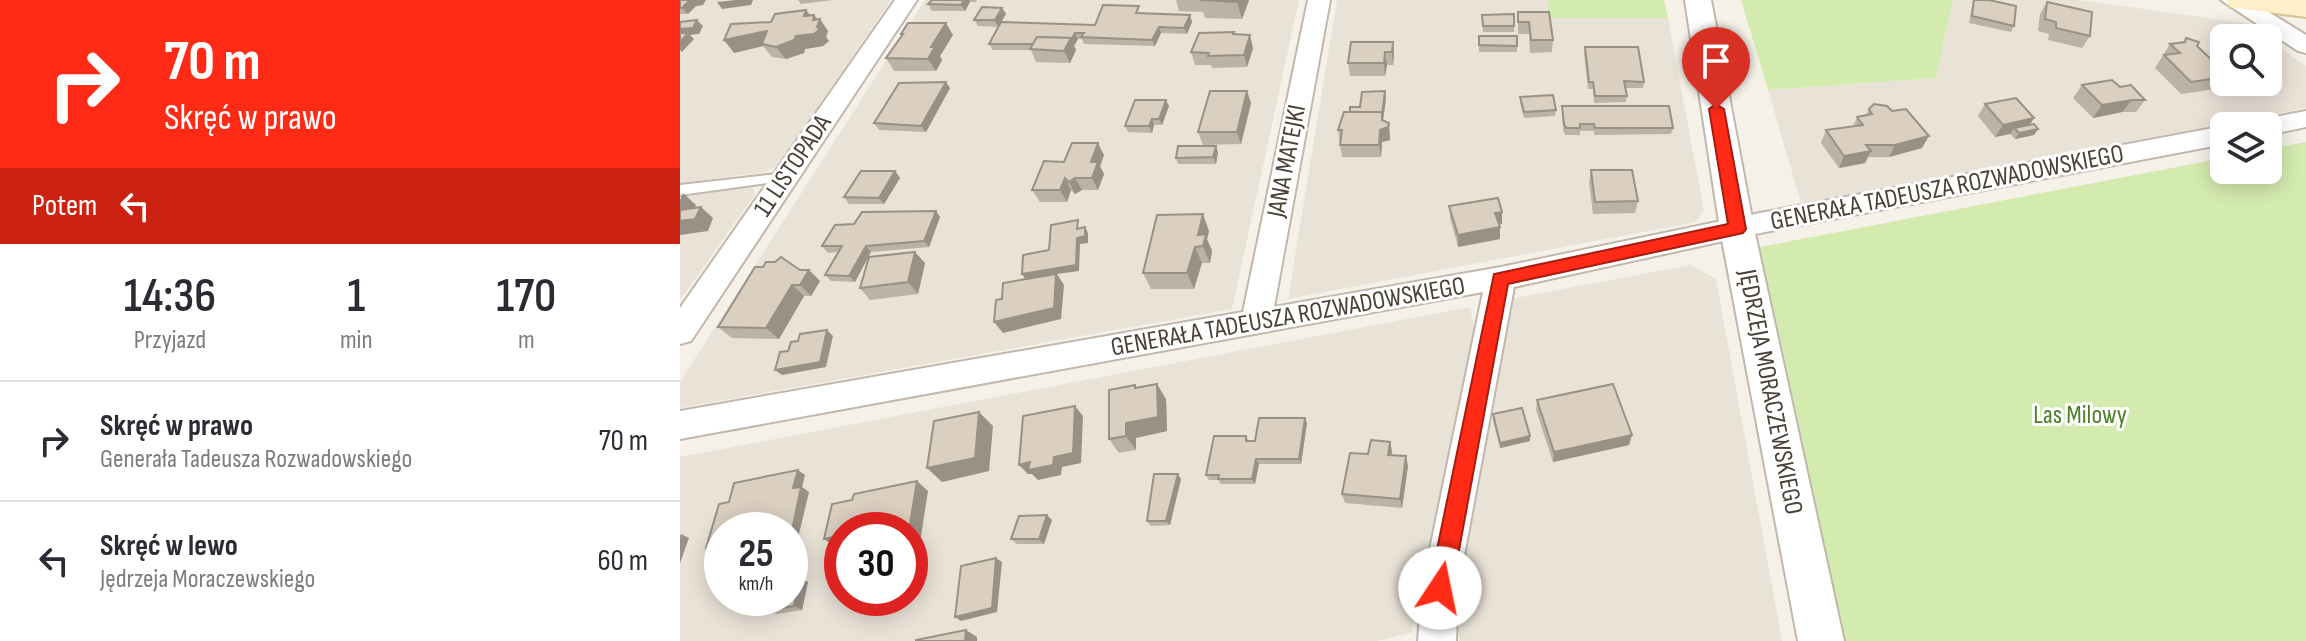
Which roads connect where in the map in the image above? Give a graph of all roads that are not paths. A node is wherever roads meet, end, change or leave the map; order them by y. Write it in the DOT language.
graph roads {
  1 [pos="906,0"];
  2 [pos="1319,0"];
  3 [pos="1698,0"];
  4 [pos="2232,0"];
  5 [pos="2241,0"];
  6 [pos="2306,8"];
  7 [pos="2306,46"];
  8 [pos="2306,119"];
  9 [pos="2282,123"];
  10 [pos="2210,138"];
  11 [pos="785,177"];
  12 [pos="680,190"];
  13 [pos="1737,229"];
  14 [pos="1501,278"];
  15 [pos="1256,322"];
  16 [pos="680,332"];
  17 [pos="680,425"];
  18 [pos="1437,641"];
  19 [pos="1821,641"];
  1 -- 11 [label="street, 11 LISTOPADA"];
  2 -- 15 [label="street, JANA MATEJKI"];
  3 -- 13 [label="street, JĘDRZEJA MORACZEWSKIEGO"];
  4 -- 7 [label="street"];
  5 -- 6 [label="main road"];
  8 -- 9 [label="street"];
  10 -- 13 [label="street, GENERAŁA TADEUSZA ROZWADOWSKIEGO"];
  11 -- 12 [label="lane"];
  11 -- 16 [label="street, 11 LISTOPADA"];
  13 -- 14 [label="street, GENERAŁA TADEUSZA ROZWADOWSKIEGO"];
  13 -- 19 [label="street, JĘDRZEJA MORACZEWSKIEGO"];
  14 -- 15 [label="street, GENERAŁA TADEUSZA ROZWADOWSKIEGO"];
  14 -- 18 [label="street"];
  15 -- 17 [label="street, GENERAŁA TADEUSZA ROZWADOWSKIEGO"];
}
